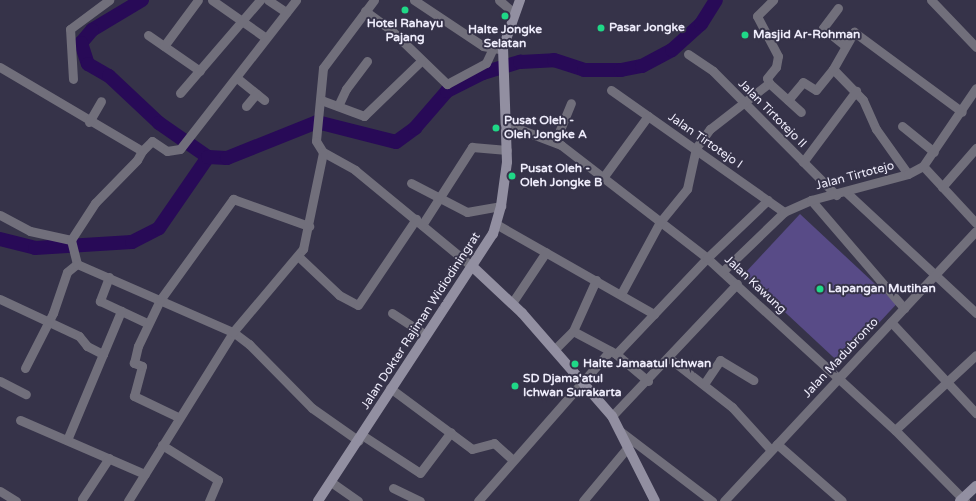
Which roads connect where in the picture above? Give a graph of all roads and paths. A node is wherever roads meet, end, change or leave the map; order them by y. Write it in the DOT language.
graph roads {
  1 [pos="109,0"];
  2 [pos="198,0"];
  3 [pos="212,0"];
  4 [pos="260,0"];
  5 [pos="268,0"];
  6 [pos="296,0"];
  7 [pos="374,0"];
  8 [pos="414,0"];
  9 [pos="499,0"];
  10 [pos="520,0"];
  11 [pos="773,0"];
  12 [pos="931,0"];
  13 [pos="838,8"];
  14 [pos="365,11"];
  15 [pos="286,12"];
  16 [pos="514,13"];
  17 [pos="243,21"];
  18 [pos="148,34"];
  19 [pos="266,38"];
  20 [pos="164,46"];
  21 [pos="845,46"];
  22 [pos="976,47"];
  23 [pos="492,50"];
  24 [pos="503,52"];
  25 [pos="688,54"];
  26 [pos="367,61"];
  27 [pos="421,61"];
  28 [pos="0,69"];
  29 [pos="833,70"];
  30 [pos="200,71"];
  31 [pos="237,78"];
  32 [pos="73,79"];
  33 [pos="769,83"];
  34 [pos="976,88"];
  35 [pos="611,90"];
  36 [pos="856,91"];
  37 [pos="180,93"];
  38 [pos="256,94"];
  39 [pos="264,100"];
  40 [pos="788,100"];
  41 [pos="101,101"];
  42 [pos="571,103"];
  43 [pos="320,104"];
  44 [pos="745,105"];
  45 [pos="246,106"];
  46 [pos="338,106"];
  47 [pos="801,112"];
  48 [pos="962,112"];
  49 [pos="648,116"];
  50 [pos="89,122"];
  51 [pos="506,124"];
  52 [pos="902,126"];
  53 [pos="555,142"];
  54 [pos="696,148"];
  55 [pos="976,148"];
  56 [pos="142,150"];
  57 [pos="507,150"];
  58 [pos="323,152"];
  59 [pos="934,152"];
  60 [pos="803,162"];
  61 [pos="923,166"];
  62 [pos="908,174"];
  63 [pos="602,179"];
  64 [pos="411,183"];
  65 [pos="942,187"];
  66 [pos="846,192"];
  67 [pos="836,194"];
  68 [pos="439,200"];
  69 [pos="768,200"];
  70 [pos="811,200"];
  71 [pos="501,206"];
  72 [pos="784,212"];
  73 [pos="0,215"];
  74 [pos="419,222"];
  75 [pos="660,222"];
  76 [pos="496,224"];
  77 [pos="976,224"];
  78 [pos="309,226"];
  79 [pos="976,231"];
  80 [pos="71,241"];
  81 [pos="546,252"];
  82 [pos="298,257"];
  83 [pos="707,258"];
  84 [pos="77,262"];
  85 [pos="474,268"];
  86 [pos="723,271"];
  87 [pos="935,275"];
  88 [pos="110,277"];
  89 [pos="596,280"];
  90 [pos="737,284"];
  91 [pos="620,294"];
  92 [pos="0,299"];
  93 [pos="160,300"];
  94 [pos="512,303"];
  95 [pos="904,308"];
  96 [pos="120,311"];
  97 [pos="392,313"];
  98 [pos="976,313"];
  99 [pos="654,314"];
  100 [pos="48,321"];
  101 [pos="891,322"];
  102 [pos="147,323"];
  103 [pos="573,331"];
  104 [pos="232,332"];
  105 [pos="424,334"];
  106 [pos="554,350"];
  107 [pos="613,352"];
  108 [pos="103,354"];
  109 [pos="976,355"];
  110 [pos="669,358"];
  111 [pos="25,368"];
  112 [pos="838,379"];
  113 [pos="753,380"];
  114 [pos="0,381"];
  115 [pos="648,381"];
  116 [pos="584,384"];
  117 [pos="704,384"];
  118 [pos="947,384"];
  119 [pos="390,388"];
  120 [pos="26,394"];
  121 [pos="976,413"];
  122 [pos="612,416"];
  123 [pos="178,417"];
  124 [pos="20,420"];
  125 [pos="895,430"];
  126 [pos="620,431"];
  127 [pos="451,432"];
  128 [pos="361,438"];
  129 [pos="67,440"];
  130 [pos="162,445"];
  131 [pos="628,447"];
  132 [pos="774,447"];
  133 [pos="109,458"];
  134 [pos="514,460"];
  135 [pos="145,474"];
  136 [pos="332,482"];
  137 [pos="976,486"];
  138 [pos="393,488"];
  139 [pos="0,491"];
  140 [pos="82,499"];
  141 [pos="963,500"];
  142 [pos="16,501"];
  143 [pos="128,501"];
  144 [pos="210,501"];
  145 [pos="318,501"];
  146 [pos="358,501"];
  147 [pos="420,501"];
  148 [pos="478,501"];
  149 [pos="583,501"];
  150 [pos="655,501"];
  151 [pos="712,501"];
  152 [pos="724,501"];
  153 [pos="842,501"];
  1 -- 32 [label="street"];
  2 -- 20 [label="street"];
  3 -- 17 [label="street"];
  4 -- 17 [label="street"];
  5 -- 15 [label="street"];
  6 -- 15 [label="street"];
  7 -- 14 [label="street"];
  8 -- 23 [label="street"];
  9 -- 16 [label="street"];
  10 -- 16 [label="main road, Jalan Dokter Rajiman Widiodiningrat"];
  11 -- 33 [label="street"];
  12 -- 22 [label="street"];
  13 -- 21 [label="street"];
  14 -- 27 [label="street"];
  14 -- 43 [label="street"];
  15 -- 19 [label="street"];
  16 -- 24 [label="main road, Jalan Dokter Rajiman Widiodiningrat"];
  17 -- 19 [label="street"];
  17 -- 30 [label="street"];
  18 -- 20 [label="street"];
  19 -- 31 [label="street"];
  20 -- 30 [label="street"];
  21 -- 29 [label="street"];
  21 -- 48 [label="street"];
  23 -- 24 [label="street"];
  23 -- 27 [label="street"];
  24 -- 51 [label="main road, Jalan Dokter Rajiman Widiodiningrat"];
  25 -- 44 [label="street, Jalan Tirtotejo II"];
  26 -- 46 [label="street"];
  27 -- 46 [label="street"];
  28 -- 50 [label="street"];
  29 -- 36 [label="street"];
  29 -- 40 [label="street"];
  30 -- 37 [label="street"];
  31 -- 38 [label="street"];
  31 -- 56 [label="street"];
  33 -- 40 [label="street"];
  33 -- 44 [label="street"];
  34 -- 48 [label="street, Jalan Tirtotejo"];
  35 -- 49 [label="street, Jalan Tirtotejo I"];
  36 -- 60 [label="street"];
  36 -- 62 [label="street"];
  38 -- 39 [label="street"];
  38 -- 45 [label="street"];
  40 -- 47 [label="street"];
  41 -- 50 [label="street"];
  42 -- 53 [label="street"];
  43 -- 46 [label="street"];
  43 -- 58 [label="street"];
  44 -- 54 [label="street"];
  44 -- 60 [label="street, Jalan Tirtotejo II"];
  48 -- 59 [label="street, Jalan Tirtotejo"];
  49 -- 54 [label="street, Jalan Tirtotejo I"];
  49 -- 63 [label="street"];
  50 -- 56 [label="street"];
  51 -- 53 [label="street, Jalan Kawung"];
  51 -- 57 [label="main road, Jalan Dokter Rajiman Widiodiningrat"];
  52 -- 59 [label="street"];
  53 -- 63 [label="street, Jalan Kawung"];
  54 -- 69 [label="street, Jalan Tirtotejo I"];
  54 -- 75 [label="street"];
  55 -- 65 [label="street"];
  56 -- 80 [label="street"];
  57 -- 68 [label="street"];
  57 -- 71 [label="main road, Jalan Dokter Rajiman Widiodiningrat"];
  58 -- 74 [label="street"];
  58 -- 78 [label="street"];
  59 -- 61 [label="street, Jalan Tirtotejo"];
  60 -- 67 [label="street, Jalan Tirtotejo II"];
  61 -- 62 [label="street, Jalan Tirtotejo"];
  61 -- 65 [label="street"];
  62 -- 66 [label="street, Jalan Tirtotejo"];
  63 -- 75 [label="street, Jalan Kawung"];
  64 -- 68 [label="street"];
  65 -- 77 [label="street"];
  66 -- 67 [label="street, Jalan Tirtotejo"];
  66 -- 87 [label="street"];
  67 -- 70 [label="street, Jalan Tirtotejo"];
  68 -- 71 [label="street"];
  68 -- 74 [label="street"];
  69 -- 72 [label="street, Jalan Tirtotejo I"];
  69 -- 83 [label="street"];
  70 -- 72 [label="street, Jalan Tirtotejo"];
  70 -- 95 [label="street"];
  71 -- 76 [label="main road, Jalan Dokter Rajiman Widiodiningrat"];
  72 -- 86 [label="street, Jalan Tirtotejo"];
  73 -- 80 [label="street"];
  74 -- 82 [label="street"];
  74 -- 85 [label="street"];
  75 -- 83 [label="street, Jalan Kawung"];
  75 -- 91 [label="street"];
  76 -- 81 [label="street"];
  76 -- 85 [label="main road, Jalan Dokter Rajiman Widiodiningrat"];
  78 -- 82 [label="street"];
  78 -- 93 [label="street"];
  79 -- 87 [label="street, Jalan Madubronto"];
  80 -- 84 [label="street"];
  81 -- 89 [label="street"];
  81 -- 94 [label="street"];
  82 -- 104 [label="street"];
  83 -- 86 [label="street, Jalan Kawung"];
  83 -- 99 [label="street"];
  84 -- 88 [label="street"];
  84 -- 100 [label="street"];
  85 -- 94 [label="main road"];
  85 -- 105 [label="main road, Jalan Dokter Rajiman Widiodiningrat"];
  86 -- 90 [label="street, Jalan Kawung"];
  87 -- 95 [label="street, Jalan Madubronto"];
  87 -- 98 [label="street"];
  88 -- 93 [label="street"];
  88 -- 96 [label="street"];
  89 -- 91 [label="street"];
  89 -- 103 [label="street"];
  90 -- 110 [label="street"];
  90 -- 112 [label="street, Jalan Kawung"];
  91 -- 99 [label="street"];
  92 -- 100 [label="street"];
  93 -- 102 [label="street"];
  93 -- 104 [label="street"];
  94 -- 106 [label="main road"];
  95 -- 101 [label="street, Jalan Madubronto"];
  96 -- 102 [label="street"];
  96 -- 108 [label="street"];
  97 -- 105 [label="street"];
  99 -- 107 [label="street"];
  100 -- 108 [label="street"];
  100 -- 111 [label="street"];
  101 -- 112 [label="street, Jalan Madubronto"];
  101 -- 118 [label="street"];
  102 -- 123 [label="street"];
  103 -- 106 [label="street"];
  103 -- 107 [label="street"];
  104 -- 123 [label="street"];
  104 -- 128 [label="street"];
  105 -- 119 [label="main road, Jalan Dokter Rajiman Widiodiningrat"];
  106 -- 116 [label="main road"];
  107 -- 115 [label="street"];
  107 -- 116 [label="street"];
  108 -- 129 [label="street"];
  109 -- 118 [label="street"];
  110 -- 115 [label="street"];
  110 -- 117 [label="street"];
  112 -- 125 [label="street, Jalan Kawung"];
  112 -- 132 [label="street, Jalan Madubronto"];
  113 -- 117 [label="street"];
  114 -- 120 [label="street"];
  115 -- 122 [label="street"];
  116 -- 122 [label="main road"];
  116 -- 134 [label="street"];
  117 -- 132 [label="street"];
  118 -- 121 [label="street"];
  118 -- 125 [label="street"];
  119 -- 127 [label="street"];
  119 -- 128 [label="main road, Jalan Dokter Rajiman Widiodiningrat"];
  122 -- 126 [label="main road"];
  123 -- 130 [label="street"];
  124 -- 129 [label="street"];
  125 -- 141 [label="street, Jalan Kawung"];
  126 -- 131 [label="main road"];
  126 -- 151 [label="street"];
  127 -- 128 [label="street"];
  127 -- 134 [label="street"];
  128 -- 136 [label="main road, Jalan Dokter Rajiman Widiodiningrat"];
  129 -- 133 [label="street"];
  130 -- 135 [label="street"];
  130 -- 144 [label="street"];
  131 -- 149 [label="street"];
  131 -- 150 [label="main road"];
  132 -- 152 [label="street, Jalan Madubronto"];
  132 -- 153 [label="street"];
  133 -- 135 [label="street"];
  133 -- 140 [label="street"];
  134 -- 148 [label="street"];
  135 -- 143 [label="street"];
  136 -- 145 [label="main road, Jalan Dokter Rajiman Widiodiningrat"];
  136 -- 146 [label="street"];
  137 -- 141 [label="main road"];
  138 -- 147 [label="street"];
  139 -- 142 [label="street"];
}
